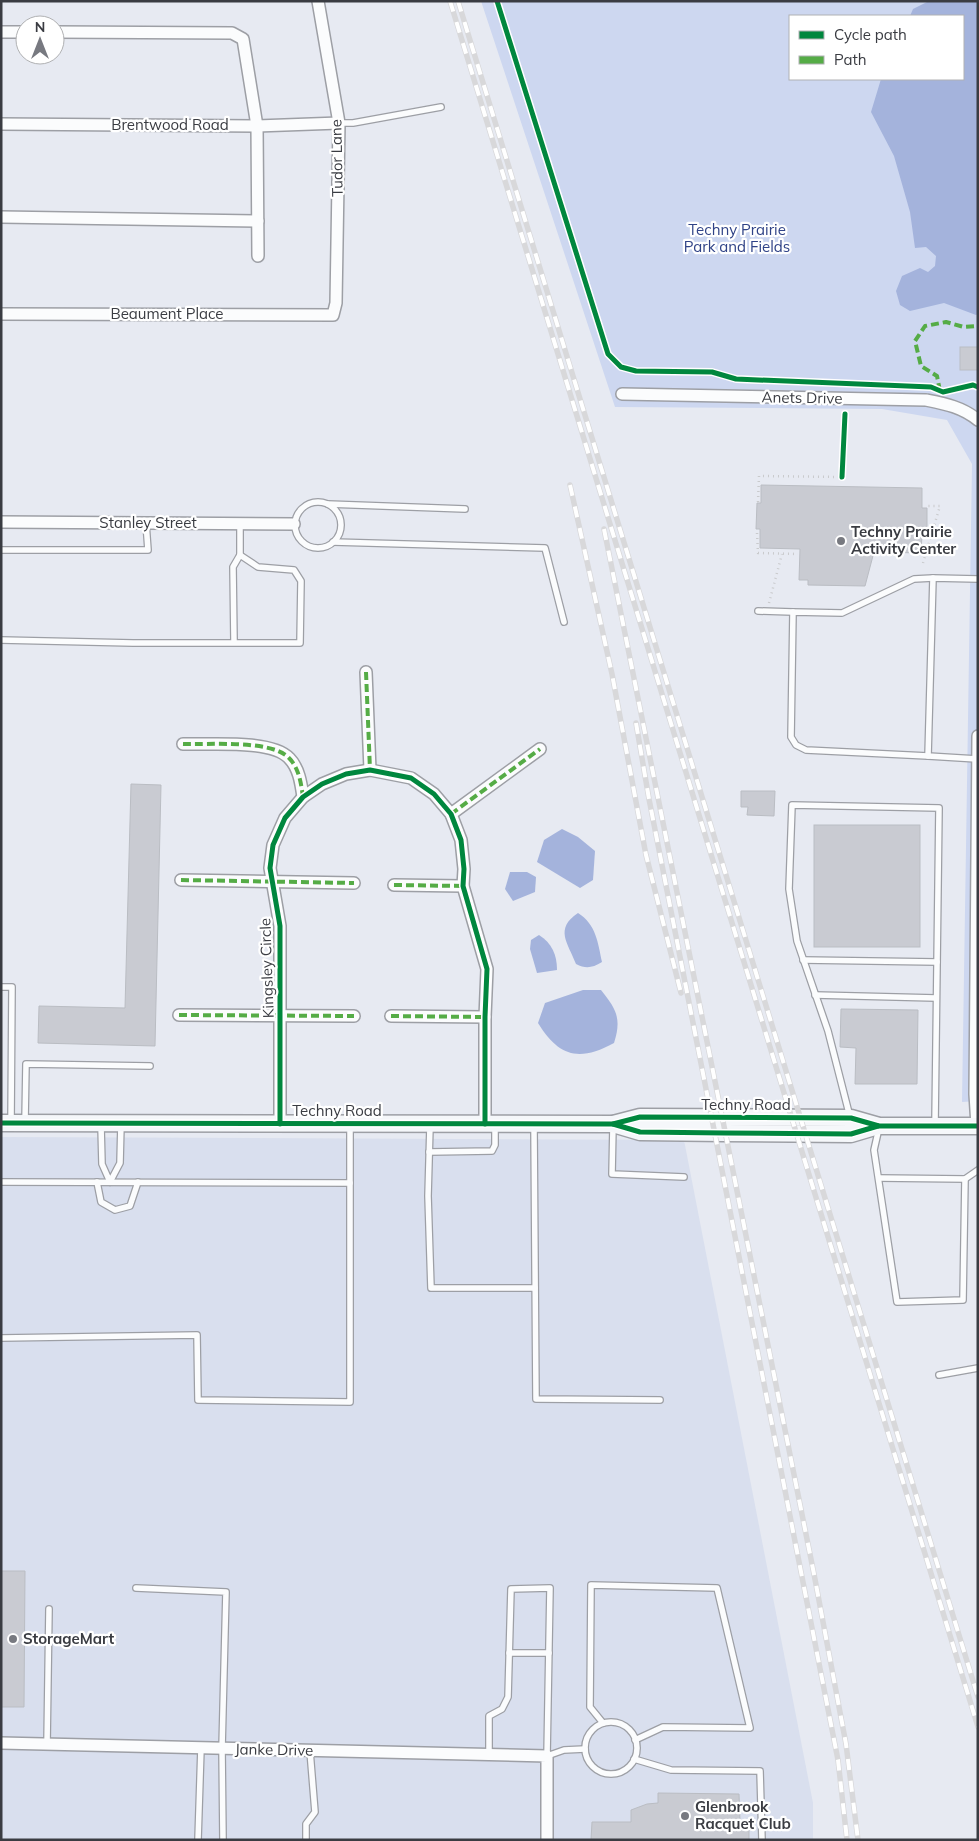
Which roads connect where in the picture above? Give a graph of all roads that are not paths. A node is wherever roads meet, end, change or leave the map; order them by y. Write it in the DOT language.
graph roads {
  1 [pos="318,1"];
  2 [pos="1,32"];
  3 [pos="15,32"];
  4 [pos="65,32"];
  5 [pos="441,107"];
  6 [pos="1,124"];
  7 [pos="339,124"];
  8 [pos="257,126"];
  9 [pos="1,217"];
  10 [pos="258,221"];
  11 [pos="258,256"];
  12 [pos="1,314"];
  13 [pos="332,315"];
  14 [pos="622,394"];
  15 [pos="978,420"];
  16 [pos="326,504"];
  17 [pos="465,509"];
  18 [pos="1,522"];
  19 [pos="146,523"];
  20 [pos="240,523"];
  21 [pos="294,524"];
  22 [pos="333,542"];
  23 [pos="1,550"];
  24 [pos="240,556"];
  25 [pos="933,578"];
  26 [pos="978,578"];
  27 [pos="758,611"];
  28 [pos="793,612"];
  29 [pos="564,622"];
  30 [pos="1,640"];
  31 [pos="234,642"];
  32 [pos="366,672"];
  33 [pos="978,736"];
  34 [pos="183,744"];
  35 [pos="540,749"];
  36 [pos="928,756"];
  37 [pos="977,759"];
  38 [pos="370,770"];
  39 [pos="303,797"];
  40 [pos="451,814"];
  41 [pos="181,880"];
  42 [pos="272,882"];
  43 [pos="354,883"];
  44 [pos="394,885"];
  45 [pos="463,886"];
  46 [pos="803,960"];
  47 [pos="937,962"];
  48 [pos="1,987"];
  49 [pos="815,995"];
  50 [pos="936,998"];
  51 [pos="976,1010"];
  52 [pos="178,1015"];
  53 [pos="281,1016"];
  54 [pos="354,1016"];
  55 [pos="391,1016"];
  56 [pos="484,1017"];
  57 [pos="150,1066"];
  58 [pos="851,1118"];
  59 [pos="13,1123"];
  60 [pos="101,1124"];
  61 [pos="121,1124"];
  62 [pos="280,1124"];
  63 [pos="350,1124"];
  64 [pos="430,1124"];
  65 [pos="490,1124"];
  66 [pos="534,1124"];
  67 [pos="613,1124"];
  68 [pos="879,1126"];
  69 [pos="935,1126"];
  70 [pos="978,1126"];
  71 [pos="429,1152"];
  72 [pos="978,1170"];
  73 [pos="684,1177"];
  74 [pos="879,1178"];
  75 [pos="965,1179"];
  76 [pos="1,1182"];
  77 [pos="97,1182"];
  78 [pos="110,1182"];
  79 [pos="138,1182"];
  80 [pos="350,1183"];
  81 [pos="535,1288"];
  82 [pos="1,1338"];
  83 [pos="978,1368"];
  84 [pos="939,1375"];
  85 [pos="660,1400"];
  86 [pos="136,1588"];
  87 [pos="48,1609"];
  88 [pos="509,1653"];
  89 [pos="549,1653"];
  90 [pos="603,1723"];
  91 [pos="635,1740"];
  92 [pos="1,1743"];
  93 [pos="47,1744"];
  94 [pos="201,1748"];
  95 [pos="222,1748"];
  96 [pos="585,1749"];
  97 [pos="310,1751"];
  98 [pos="489,1755"];
  99 [pos="547,1756"];
  100 [pos="634,1759"];
  101 [pos="198,1840"];
  102 [pos="223,1840"];
  103 [pos="306,1840"];
  104 [pos="547,1840"];
  105 [pos="762,1840"];
  1 -- 7 [label="street, Tudor Lane"];
  2 -- 3 [label="street"];
  4 -- 8 [label="street"];
  5 -- 7 [label="lane"];
  6 -- 8 [label="street, Brentwood Road"];
  7 -- 8 [label="street, Brentwood Road"];
  7 -- 13 [label="street, Tudor Lane"];
  8 -- 10 [label="street"];
  9 -- 10 [label="street"];
  10 -- 11 [label="street"];
  12 -- 13 [label="street, Beaument Place"];
  14 -- 15 [label="street, Anets Drive"];
  16 -- 17 [label="lane"];
  16 -- 21 [label="lane"];
  16 -- 22 [label="lane"];
  18 -- 19 [label="street, Stanley Street"];
  19 -- 20 [label="street, Stanley Street"];
  19 -- 23 [label="lane"];
  20 -- 21 [label="street, Stanley Street"];
  20 -- 24 [label="lane"];
  21 -- 22 [label="lane"];
  22 -- 29 [label="lane"];
  24 -- 31 [label="lane"];
  24 -- 31 [label="lane"];
  25 -- 26 [label="lane"];
  25 -- 28 [label="lane"];
  25 -- 36 [label="lane"];
  27 -- 28 [label="lane"];
  28 -- 36 [label="lane"];
  30 -- 31 [label="lane"];
  32 -- 38 [label="street"];
  33 -- 37 [label="street"];
  34 -- 39 [label="street"];
  35 -- 40 [label="street"];
  36 -- 37 [label="lane"];
  37 -- 51 [label="street"];
  38 -- 39 [label="street, Kingsley Circle"];
  38 -- 40 [label="street, Kingsley Circle"];
  39 -- 42 [label="street, Kingsley Circle"];
  40 -- 45 [label="street, Kingsley Circle"];
  41 -- 42 [label="street"];
  42 -- 43 [label="street"];
  42 -- 53 [label="street, Kingsley Circle"];
  44 -- 45 [label="street"];
  45 -- 56 [label="street, Kingsley Circle"];
  46 -- 47 [label="lane"];
  46 -- 47 [label="lane"];
  46 -- 49 [label="lane"];
  47 -- 50 [label="lane"];
  48 -- 59 [label="lane"];
  49 -- 50 [label="lane"];
  49 -- 58 [label="lane"];
  50 -- 69 [label="lane"];
  51 -- 70 [label="street"];
  52 -- 53 [label="street"];
  53 -- 54 [label="street"];
  53 -- 62 [label="street, Kingsley Circle"];
  55 -- 56 [label="street"];
  56 -- 65 [label="street, Kingsley Circle"];
  57 -- 59 [label="lane"];
  58 -- 67 [label="main road, Techny Road"];
  58 -- 68 [label="main road, Techny Road"];
  59 -- 60 [label="main road, Techny Road"];
  60 -- 61 [label="main road, Techny Road"];
  60 -- 78 [label="lane"];
  61 -- 62 [label="main road, Techny Road"];
  61 -- 78 [label="lane"];
  62 -- 63 [label="main road, Techny Road"];
  63 -- 64 [label="main road, Techny Road"];
  63 -- 80 [label="lane"];
  64 -- 65 [label="main road, Techny Road"];
  64 -- 71 [label="lane"];
  65 -- 66 [label="main road, Techny Road"];
  65 -- 71 [label="lane"];
  66 -- 67 [label="main road, Techny Road"];
  66 -- 81 [label="lane"];
  67 -- 68 [label="main road, Techny Road"];
  67 -- 73 [label="lane"];
  68 -- 69 [label="main road, Techny Road"];
  68 -- 74 [label="lane"];
  69 -- 70 [label="main road, Techny Road"];
  71 -- 81 [label="lane"];
  72 -- 75 [label="lane"];
  74 -- 75 [label="lane"];
  74 -- 75 [label="lane"];
  76 -- 77 [label="lane"];
  77 -- 78 [label="lane"];
  77 -- 79 [label="lane"];
  78 -- 79 [label="lane"];
  79 -- 80 [label="lane"];
  80 -- 82 [label="lane"];
  81 -- 85 [label="lane"];
  83 -- 84 [label="lane"];
  86 -- 95 [label="lane"];
  87 -- 93 [label="lane"];
  88 -- 89 [label="lane"];
  88 -- 89 [label="lane"];
  88 -- 98 [label="lane"];
  89 -- 99 [label="lane"];
  90 -- 91 [label="lane"];
  90 -- 91 [label="lane"];
  90 -- 96 [label="lane"];
  91 -- 100 [label="lane"];
  92 -- 93 [label="street, Janke Drive"];
  93 -- 94 [label="street, Janke Drive"];
  94 -- 95 [label="street, Janke Drive"];
  94 -- 101 [label="lane"];
  95 -- 97 [label="street, Janke Drive"];
  95 -- 102 [label="lane"];
  96 -- 99 [label="lane"];
  96 -- 100 [label="lane"];
  97 -- 98 [label="street, Janke Drive"];
  97 -- 103 [label="lane"];
  98 -- 99 [label="street, Janke Drive"];
  99 -- 104 [label="street"];
  100 -- 105 [label="lane"];
}
